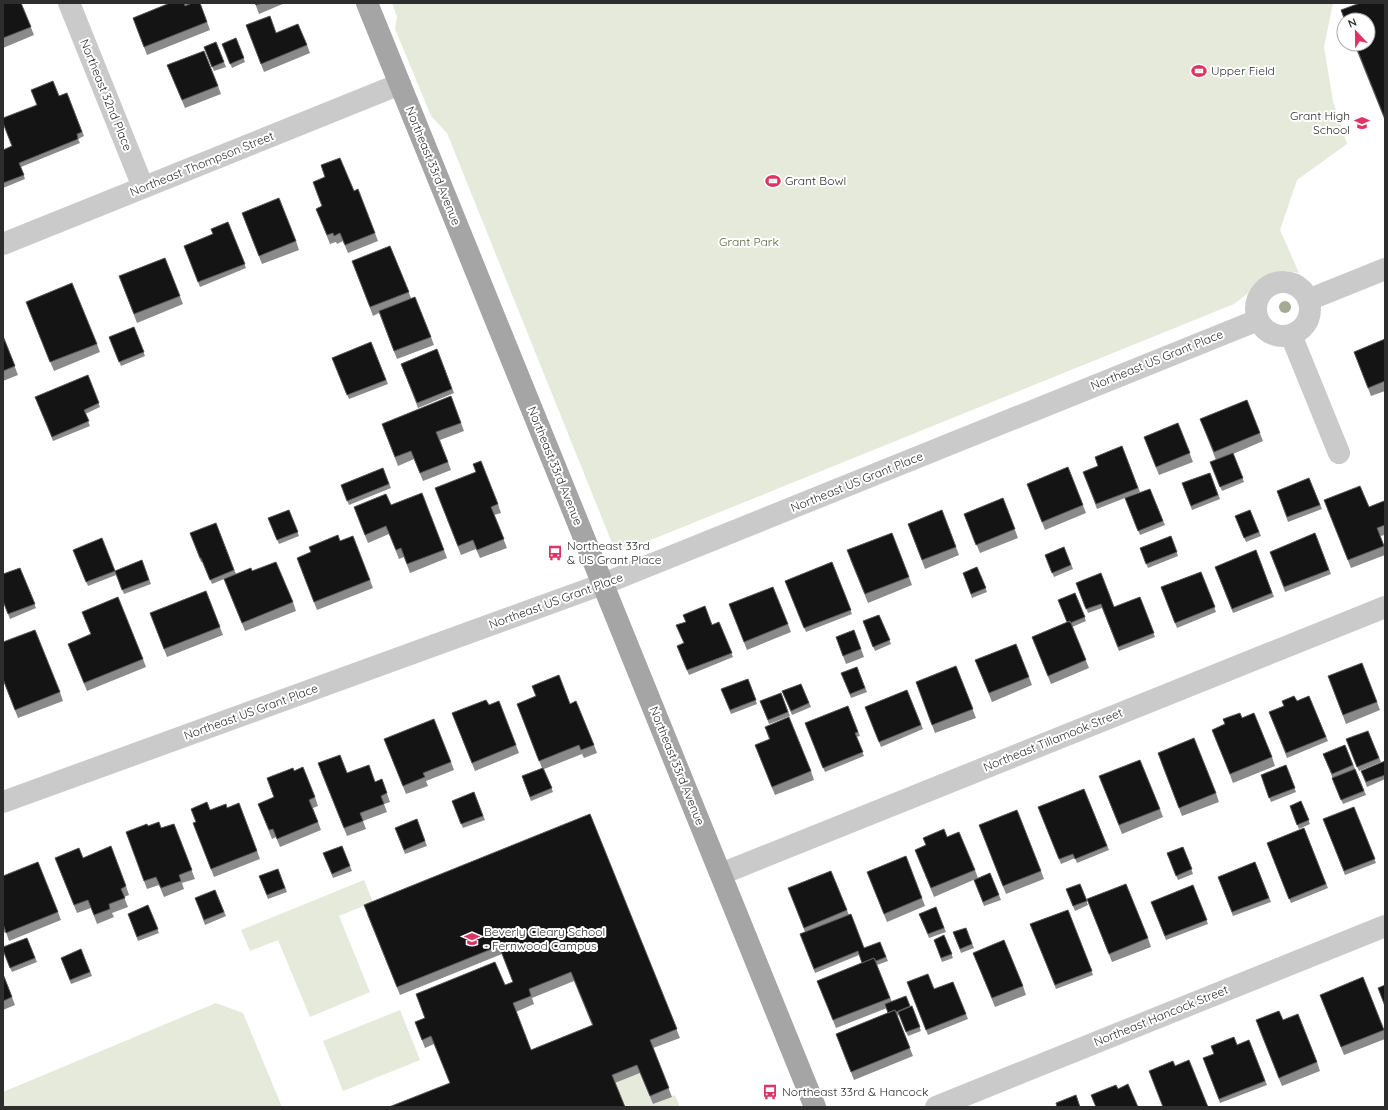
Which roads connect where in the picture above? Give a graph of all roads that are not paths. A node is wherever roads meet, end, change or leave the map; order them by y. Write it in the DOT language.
graph roads {
  1 [pos="69,3"];
  2 [pos="367,3"];
  3 [pos="400,84"];
  4 [pos="143,187"];
  5 [pos="3,244"];
  6 [pos="1385,269"];
  7 [pos="1308,300"];
  8 [pos="1258,320"];
  9 [pos="1291,335"];
  10 [pos="1339,453"];
  11 [pos="603,584"];
  12 [pos="1385,607"];
  13 [pos="3,802"];
  14 [pos="721,874"];
  15 [pos="1385,926"];
  16 [pos="815,1107"];
  17 [pos="936,1107"];
  1 -- 4 [label="street, Northeast 32nd Place"];
  2 -- 3 [label="main road, Northeast 33rd Avenue"];
  3 -- 4 [label="street, Northeast Thompson Street"];
  3 -- 11 [label="main road, Northeast 33rd Avenue"];
  4 -- 5 [label="street, Northeast Thompson Street"];
  6 -- 7 [label="street"];
  7 -- 8 [label="street"];
  7 -- 9 [label="street"];
  8 -- 9 [label="street"];
  8 -- 11 [label="street, Northeast US Grant Place"];
  9 -- 10 [label="street"];
  11 -- 13 [label="street, Northeast US Grant Place"];
  11 -- 14 [label="main road, Northeast 33rd Avenue"];
  12 -- 14 [label="street, Northeast Tillamook Street"];
  14 -- 16 [label="main road, Northeast 33rd Avenue"];
  15 -- 17 [label="street, Northeast Hancock Street"];
}
